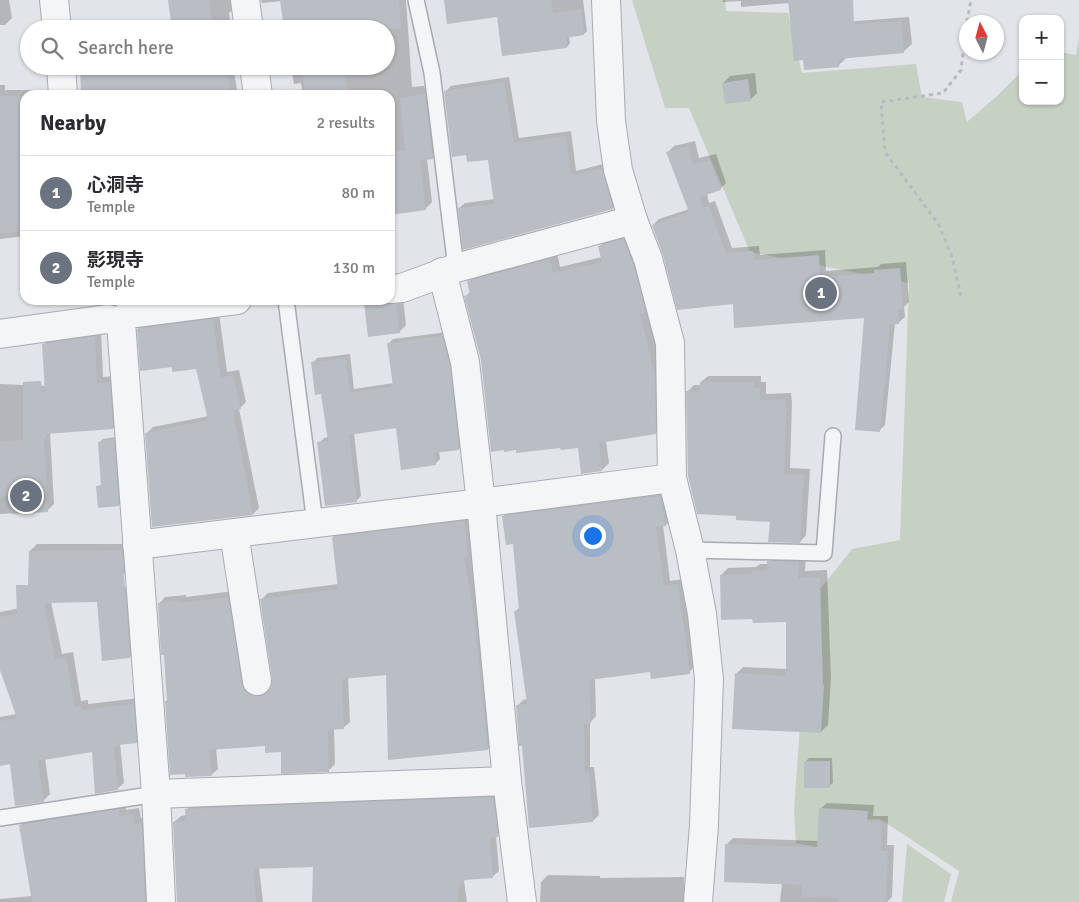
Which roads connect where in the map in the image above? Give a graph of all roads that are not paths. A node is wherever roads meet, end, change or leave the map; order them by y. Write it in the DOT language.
graph roads {
  1 [pos="54,0"];
  2 [pos="245,0"];
  3 [pos="416,0"];
  4 [pos="606,0"];
  5 [pos="56,20"];
  6 [pos="248,20"];
  7 [pos="61,75"];
  8 [pos="255,75"];
  9 [pos="62,90"];
  10 [pos="257,90"];
  11 [pos="633,220"];
  12 [pos="449,270"];
  13 [pos="395,289"];
  14 [pos="198,305"];
  15 [pos="287,305"];
  16 [pos="109,314"];
  17 [pos="0,334"];
  18 [pos="833,436"];
  19 [pos="672,478"];
  20 [pos="481,503"];
  21 [pos="315,523"];
  22 [pos="234,533"];
  23 [pos="137,545"];
  24 [pos="690,550"];
  25 [pos="257,681"];
  26 [pos="507,781"];
  27 [pos="156,794"];
  28 [pos="0,818"];
  29 [pos="161,902"];
  30 [pos="522,902"];
  31 [pos="698,902"];
  1 -- 5 [label="street"];
  2 -- 6 [label="street"];
  3 -- 12 [label="lane"];
  4 -- 11 [label="street"];
  7 -- 9 [label="street"];
  8 -- 10 [label="street"];
  11 -- 12 [label="street"];
  11 -- 19 [label="street"];
  12 -- 13 [label="street"];
  12 -- 20 [label="street"];
  14 -- 16 [label="street"];
  15 -- 21 [label="lane"];
  16 -- 17 [label="street"];
  16 -- 23 [label="street"];
  18 -- 24 [label="lane"];
  19 -- 20 [label="street"];
  19 -- 24 [label="street"];
  20 -- 21 [label="street"];
  20 -- 26 [label="street"];
  21 -- 22 [label="street"];
  22 -- 23 [label="street"];
  22 -- 25 [label="street"];
  23 -- 27 [label="street"];
  24 -- 31 [label="street"];
  26 -- 27 [label="street"];
  26 -- 30 [label="street"];
  27 -- 28 [label="lane"];
  27 -- 29 [label="street"];
}
